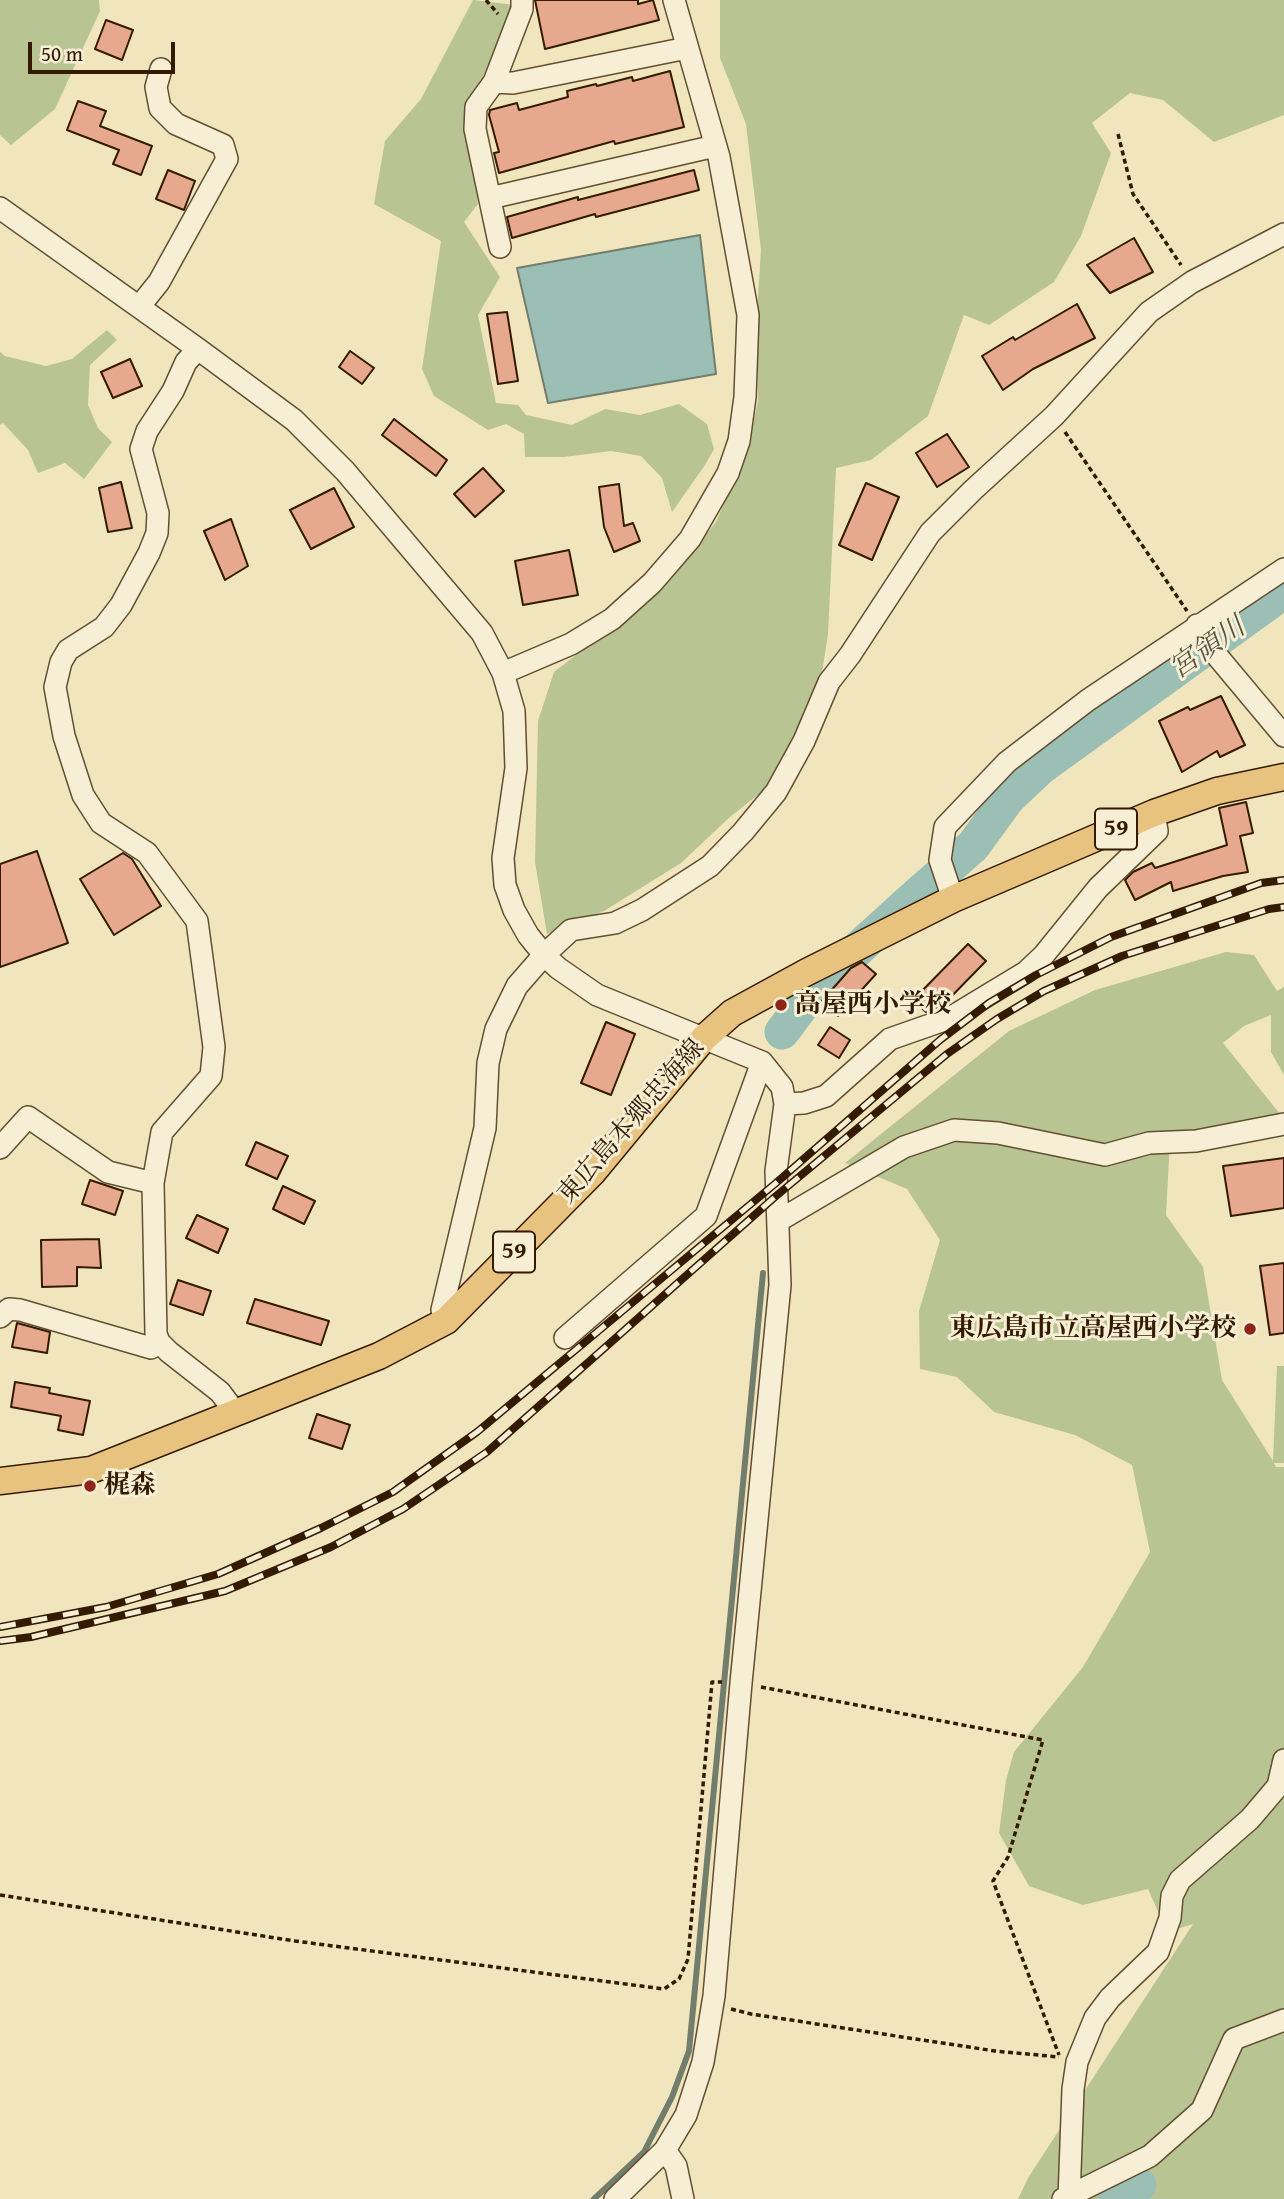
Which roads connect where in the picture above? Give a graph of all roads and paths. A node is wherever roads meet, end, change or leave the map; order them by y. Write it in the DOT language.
graph roads {
  1 [pos="522,0"];
  2 [pos="674,0"];
  3 [pos="687,48"];
  4 [pos="161,69"];
  5 [pos="494,82"];
  6 [pos="1118,134"];
  7 [pos="715,146"];
  8 [pos="490,198"];
  9 [pos="0,208"];
  10 [pos="1284,234"];
  11 [pos="500,247"];
  12 [pos="1192,282"];
  13 [pos="139,307"];
  14 [pos="198,349"];
  15 [pos="1054,416"];
  16 [pos="1284,569"];
  17 [pos="1205,638"];
  18 [pos="503,673"];
  19 [pos="1284,736"];
  20 [pos="1284,777"];
  21 [pos="1154,813"];
  22 [pos="953,899"];
  23 [pos="544,955"];
  24 [pos="704,1038"];
  25 [pos="762,1062"];
  26 [pos="785,1104"];
  27 [pos="1284,1124"];
  28 [pos="0,1148"];
  29 [pos="153,1183"];
  30 [pos="778,1221"];
  31 [pos="0,1317"];
  32 [pos="446,1321"];
  33 [pos="565,1338"];
  34 [pos="159,1342"];
  35 [pos="235,1412"];
  36 [pos="0,1481"];
  37 [pos="712,1682"];
  38 [pos="741,1684"];
  39 [pos="1284,1760"];
  40 [pos="0,1895"];
  41 [pos="712,2004"];
  42 [pos="1284,2021"];
  43 [pos="665,2150"];
  44 [pos="1067,2198"];
  45 [pos="615,2199"];
  46 [pos="682,2199"];
  1 -- 5 [label="street"];
  2 -- 3 [label="street"];
  3 -- 5 [label="street"];
  3 -- 7 [label="street"];
  4 -- 13 [label="street"];
  5 -- 8 [label="street"];
  6 -- 12 [label="path"];
  7 -- 8 [label="street"];
  7 -- 18 [label="street"];
  8 -- 11 [label="street"];
  9 -- 13 [label="street"];
  10 -- 12 [label="street"];
  12 -- 15 [label="street"];
  13 -- 14 [label="street"];
  14 -- 18 [label="street"];
  14 -- 29 [label="street"];
  15 -- 17 [label="path"];
  15 -- 23 [label="street"];
  16 -- 17 [label="street"];
  17 -- 19 [label="street"];
  17 -- 22 [label="street"];
  18 -- 23 [label="street"];
  20 -- 21 [label="main road, 東広島本郷忠海線 / 59"];
  21 -- 22 [label="main road, 東広島本郷忠海線 / 59"];
  21 -- 26 [label="street"];
  22 -- 24 [label="main road, 東広島本郷忠海線 / 59"];
  23 -- 24 [label="street"];
  23 -- 32 [label="street"];
  24 -- 25 [label="street"];
  24 -- 32 [label="main road, 東広島本郷忠海線 / 59"];
  25 -- 26 [label="street"];
  25 -- 33 [label="street"];
  26 -- 30 [label="street"];
  27 -- 30 [label="street"];
  28 -- 29 [label="street"];
  29 -- 34 [label="street"];
  30 -- 38 [label="street"];
  31 -- 34 [label="street"];
  32 -- 35 [label="main road, 東広島本郷忠海線 / 59"];
  34 -- 35 [label="street"];
  35 -- 36 [label="main road, 東広島本郷忠海線 / 59"];
  37 -- 40 [label="path"];
  38 -- 41 [label="street"];
  38 -- 41 [label="path"];
  39 -- 44 [label="street"];
  41 -- 43 [label="street"];
  42 -- 44 [label="street"];
  43 -- 45 [label="street"];
  43 -- 46 [label="street"];
}
